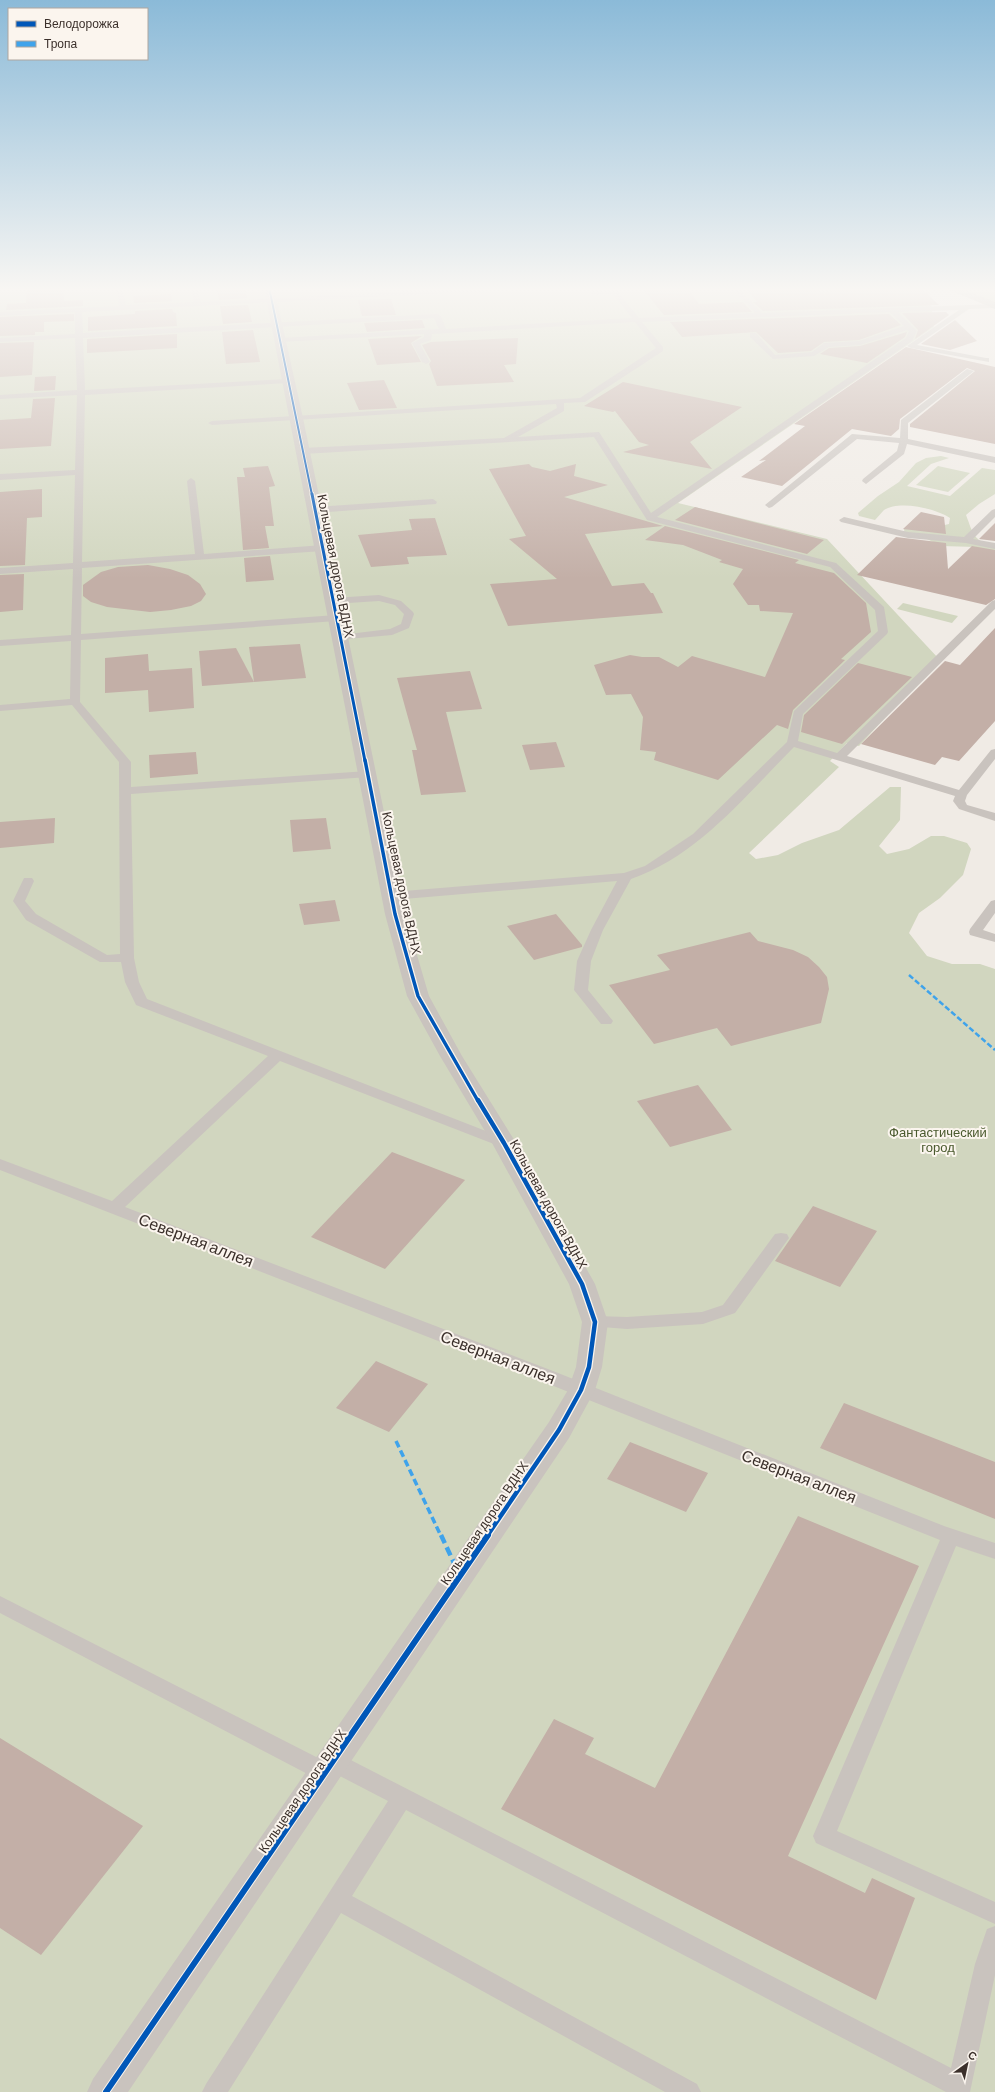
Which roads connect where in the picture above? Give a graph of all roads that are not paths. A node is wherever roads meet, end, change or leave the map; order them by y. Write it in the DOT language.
graph roads {
  1 [pos="80,385"];
  2 [pos="208,385"];
  3 [pos="289,385"];
  4 [pos="606,385"];
  5 [pos="843,385"];
  6 [pos="952,385"];
  7 [pos="80,392"];
  8 [pos="0,397"];
  9 [pos="560,401"];
  10 [pos="297,418"];
  11 [pos="212,423"];
  12 [pos="506,440"];
  13 [pos="904,441"];
  14 [pos="303,451"];
  15 [pos="995,460"];
  16 [pos="79,472"];
  17 [pos="0,476"];
  18 [pos="190,481"];
  19 [pos="866,481"];
  20 [pos="433,502"];
  21 [pos="768,505"];
  22 [pos="315,510"];
  23 [pos="995,512"];
  24 [pos="650,518"];
  25 [pos="844,520"];
  26 [pos="966,540"];
  27 [pos="995,546"];
  28 [pos="323,548"];
  29 [pos="200,557"];
  30 [pos="78,566"];
  31 [pos="0,571"];
  32 [pos="995,603"];
  33 [pos="336,619"];
  34 [pos="76,638"];
  35 [pos="0,643"];
  36 [pos="75,702"];
  37 [pos="0,708"];
  38 [pos="792,743"];
  39 [pos="995,752"];
  40 [pos="840,757"];
  41 [pos="368,774"];
  42 [pos="126,791"];
  43 [pos="961,794"];
  44 [pos="995,817"];
  45 [pos="626,877"];
  46 [pos="28,881"];
  47 [pos="392,896"];
  48 [pos="995,904"];
  49 [pos="995,938"];
  50 [pos="127,958"];
  51 [pos="606,1021"];
  52 [pos="278,1055"];
  53 [pos="504,1143"];
  54 [pos="0,1164"];
  55 [pos="114,1208"];
  56 [pos="781,1238"];
  57 [pos="595,1322"];
  58 [pos="581,1390"];
  59 [pos="952,1536"];
  60 [pos="995,1551"];
  61 [pos="0,1604"];
  62 [pos="330,1768"];
  63 [pos="402,1798"];
  64 [pos="338,1900"];
  65 [pos="995,1913"];
  66 [pos="995,1937"];
  67 [pos="958,2088"];
  68 [pos="106,2092"];
  69 [pos="214,2092"];
  70 [pos="689,2092"];
  1 -- 7 [label="lane"];
  2 -- 7 [label="lane"];
  3 -- 10 [label="street, Кольцевая дорога ВДНХ"];
  4 -- 9 [label="lane"];
  5 -- 24 [label="lane"];
  6 -- 13 [label="lane"];
  7 -- 8 [label="lane"];
  7 -- 16 [label="lane"];
  9 -- 10 [label="lane"];
  9 -- 12 [label="lane"];
  10 -- 11 [label="lane"];
  10 -- 14 [label="street, Кольцевая дорога ВДНХ"];
  12 -- 14 [label="lane"];
  12 -- 24 [label="lane"];
  13 -- 15 [label="lane"];
  13 -- 19 [label="lane"];
  13 -- 21 [label="lane"];
  14 -- 22 [label="street, Кольцевая дорога ВДНХ"];
  16 -- 17 [label="lane"];
  16 -- 30 [label="lane"];
  18 -- 29 [label="lane"];
  20 -- 22 [label="lane"];
  22 -- 28 [label="street, Кольцевая дорога ВДНХ"];
  23 -- 26 [label="lane"];
  24 -- 38 [label="lane"];
  25 -- 26 [label="lane"];
  26 -- 27 [label="lane"];
  28 -- 29 [label="lane"];
  28 -- 33 [label="street, Кольцевая дорога ВДНХ"];
  29 -- 30 [label="lane"];
  30 -- 31 [label="lane"];
  30 -- 34 [label="lane"];
  32 -- 40 [label="lane"];
  33 -- 33 [label="lane"];
  33 -- 34 [label="lane"];
  33 -- 41 [label="street, Кольцевая дорога ВДНХ"];
  34 -- 35 [label="lane"];
  34 -- 36 [label="lane"];
  36 -- 37 [label="lane"];
  36 -- 42 [label="lane"];
  38 -- 40 [label="lane"];
  38 -- 45 [label="lane"];
  39 -- 43 [label="lane"];
  40 -- 43 [label="lane"];
  41 -- 42 [label="lane"];
  41 -- 47 [label="street, Кольцевая дорога ВДНХ"];
  42 -- 50 [label="lane"];
  43 -- 44 [label="lane"];
  45 -- 47 [label="lane"];
  45 -- 51 [label="lane"];
  46 -- 50 [label="lane"];
  47 -- 53 [label="street, Кольцевая дорога ВДНХ"];
  48 -- 49 [label="lane"];
  50 -- 52 [label="lane"];
  52 -- 53 [label="lane"];
  52 -- 55 [label="lane"];
  53 -- 57 [label="street, Кольцевая дорога ВДНХ"];
  54 -- 55 [label="lane, Северная аллея"];
  55 -- 58 [label="lane, Северная аллея"];
  56 -- 57 [label="lane"];
  57 -- 58 [label="street, Кольцевая дорога ВДНХ"];
  58 -- 59 [label="lane, Северная аллея"];
  58 -- 62 [label="street, Кольцевая дорога ВДНХ"];
  59 -- 60 [label="lane, Северная аллея"];
  59 -- 65 [label="lane"];
  61 -- 62 [label="lane"];
  62 -- 63 [label="lane"];
  62 -- 68 [label="street, Кольцевая дорога ВДНХ"];
  63 -- 64 [label="lane"];
  63 -- 67 [label="lane"];
  64 -- 69 [label="lane"];
  64 -- 70 [label="lane"];
  66 -- 67 [label="lane"];
}
